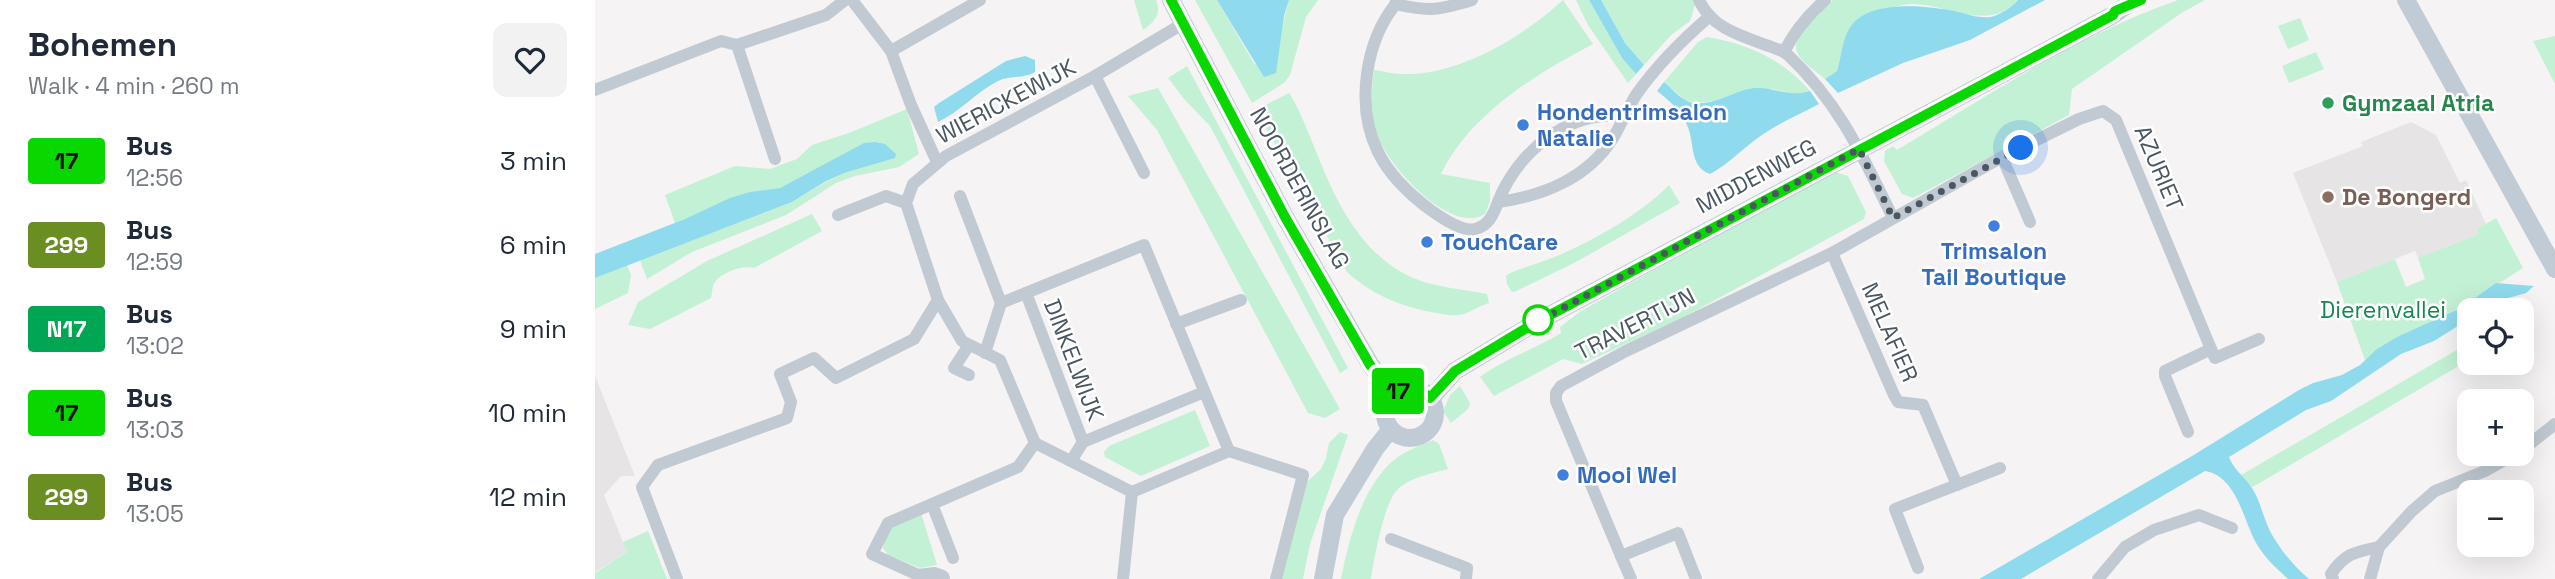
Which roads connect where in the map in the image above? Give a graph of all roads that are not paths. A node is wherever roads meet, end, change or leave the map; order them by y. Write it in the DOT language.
graph roads {
  1 [pos="845,0"];
  2 [pos="852,0"];
  3 [pos="981,0"];
  4 [pos="1171,0"];
  5 [pos="1472,0"];
  6 [pos="1699,0"];
  7 [pos="1825,0"];
  8 [pos="2134,0"];
  9 [pos="2141,0"];
  10 [pos="2406,0"];
  11 [pos="1397,2"];
  12 [pos="2115,11"];
  13 [pos="1710,16"];
  14 [pos="1184,23"];
  15 [pos="737,45"];
  16 [pos="891,51"];
  17 [pos="1784,52"];
  18 [pos="1095,76"];
  19 [pos="595,90"];
  20 [pos="1623,117"];
  21 [pos="1859,149"];
  22 [pos="2002,157"];
  23 [pos="775,159"];
  24 [pos="937,162"];
  25 [pos="1144,173"];
  26 [pos="960,196"];
  27 [pos="1498,202"];
  28 [pos="906,203"];
  29 [pos="838,215"];
  30 [pos="1893,218"];
  31 [pos="2030,222"];
  32 [pos="1832,253"];
  33 [pos="2555,270"];
  34 [pos="1026,293"];
  35 [pos="938,300"];
  36 [pos="1241,300"];
  37 [pos="1001,303"];
  38 [pos="1176,324"];
  39 [pos="2259,339"];
  40 [pos="969,345"];
  41 [pos="2211,349"];
  42 [pos="985,353"];
  43 [pos="969,375"];
  44 [pos="1204,393"];
  45 [pos="1393,395"];
  46 [pos="1430,398"];
  47 [pos="2555,424"];
  48 [pos="1391,429"];
  49 [pos="2188,432"];
  50 [pos="2534,441"];
  51 [pos="1083,442"];
  52 [pos="1035,443"];
  53 [pos="1229,451"];
  54 [pos="1071,461"];
  55 [pos="2494,466"];
  56 [pos="2000,468"];
  57 [pos="1957,485"];
  58 [pos="1132,492"];
  59 [pos="932,504"];
  60 [pos="2232,528"];
  61 [pos="1391,539"];
  62 [pos="2379,547"];
  63 [pos="1621,556"];
  64 [pos="953,558"];
  65 [pos="1918,568"];
  66 [pos="677,579"];
  67 [pos="944,579"];
  68 [pos="1123,579"];
  69 [pos="1276,579"];
  70 [pos="1323,579"];
  71 [pos="1466,579"];
  72 [pos="1631,579"];
  73 [pos="1696,579"];
  74 [pos="2098,579"];
  75 [pos="2333,579"];
  76 [pos="2370,579"];
  1 -- 15 [label="street"];
  2 -- 16 [label="street"];
  3 -- 16 [label="street"];
  4 -- 14 [label="main road, NOORDERINSLAG"];
  5 -- 11 [label="street"];
  6 -- 13 [label="street"];
  7 -- 17 [label="street"];
  8 -- 12 [label="main road, MIDDENWEG"];
  9 -- 12 [label="main road, MIDDENWEG"];
  10 -- 33 [label="main road"];
  11 -- 27 [label="street"];
  12 -- 21 [label="main road, MIDDENWEG"];
  13 -- 17 [label="street"];
  13 -- 20 [label="street"];
  14 -- 18 [label="street, WIERICKEWIJK"];
  14 -- 45 [label="main road, NOORDERINSLAG"];
  15 -- 19 [label="street"];
  15 -- 23 [label="street"];
  16 -- 24 [label="street"];
  17 -- 21 [label="street"];
  18 -- 24 [label="street, WIERICKEWIJK"];
  18 -- 25 [label="street, WIERICKEWIJK"];
  20 -- 27 [label="street"];
  20 -- 27 [label="street"];
  21 -- 30 [label="street"];
  21 -- 46 [label="main road, MIDDENWEG"];
  22 -- 30 [label="street, AZURIET"];
  22 -- 31 [label="street"];
  22 -- 41 [label="street, AZURIET"];
  24 -- 28 [label="street, WIERICKEWIJK"];
  26 -- 37 [label="street"];
  28 -- 29 [label="street"];
  28 -- 35 [label="street"];
  30 -- 32 [label="street, TRAVERTIJN"];
  32 -- 57 [label="street, MELAFIER"];
  32 -- 63 [label="street, TRAVERTIJN"];
  34 -- 37 [label="street, DINKELWIJK"];
  34 -- 38 [label="street, DINKELWIJK"];
  34 -- 51 [label="street, DINKELWIJK"];
  35 -- 40 [label="street"];
  35 -- 66 [label="street"];
  36 -- 38 [label="street"];
  37 -- 42 [label="street"];
  38 -- 44 [label="street, DINKELWIJK"];
  39 -- 41 [label="street"];
  40 -- 42 [label="street"];
  40 -- 43 [label="street"];
  41 -- 49 [label="street"];
  42 -- 52 [label="street"];
  44 -- 51 [label="street, DINKELWIJK"];
  44 -- 53 [label="street, DINKELWIJK"];
  45 -- 46 [label="main road"];
  45 -- 48 [label="main road"];
  46 -- 48 [label="main road"];
  47 -- 50 [label="street"];
  48 -- 70 [label="main road"];
  51 -- 54 [label="street, DINKELWIJK"];
  52 -- 54 [label="street"];
  52 -- 59 [label="street"];
  53 -- 58 [label="street"];
  53 -- 69 [label="street"];
  54 -- 58 [label="street"];
  55 -- 62 [label="street"];
  56 -- 57 [label="street"];
  57 -- 65 [label="street"];
  58 -- 68 [label="street"];
  59 -- 64 [label="street"];
  59 -- 67 [label="street"];
  60 -- 74 [label="street"];
  61 -- 71 [label="street"];
  62 -- 75 [label="street"];
  62 -- 76 [label="street"];
  63 -- 72 [label="street, TRAVERTIJN"];
  63 -- 73 [label="street"];
}
